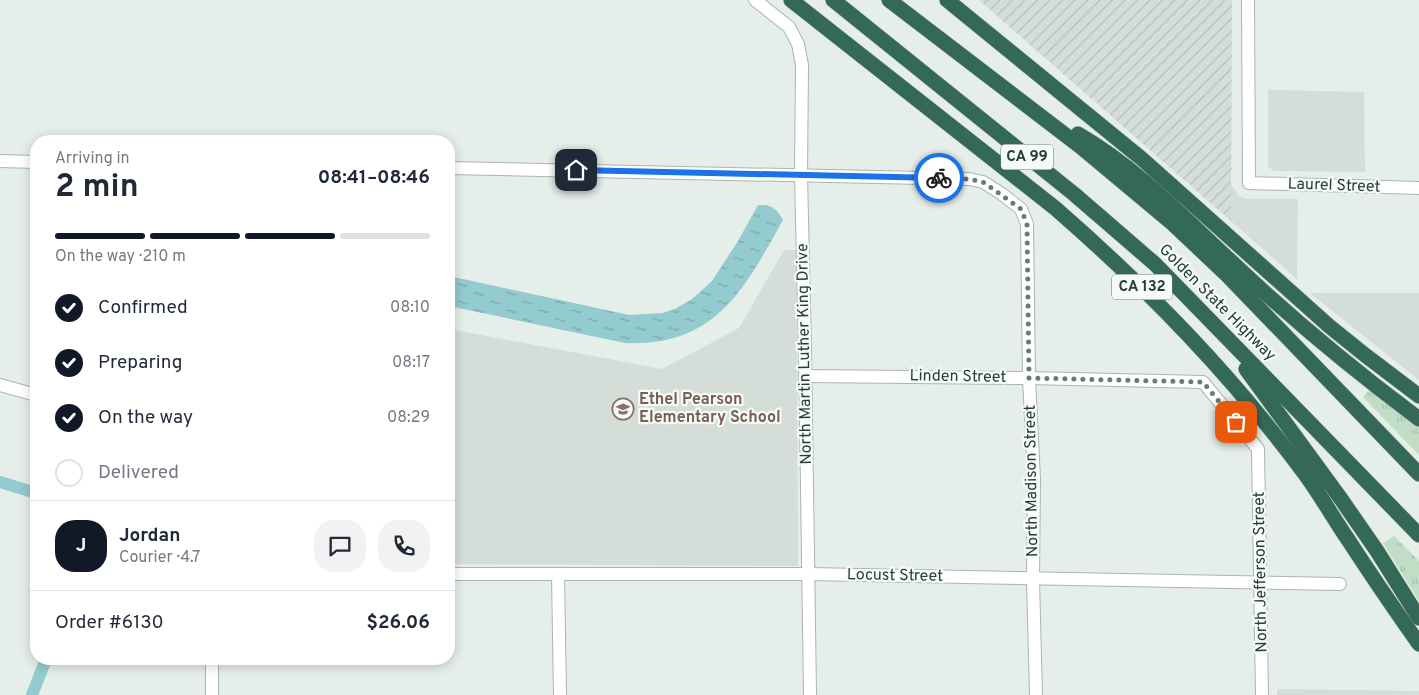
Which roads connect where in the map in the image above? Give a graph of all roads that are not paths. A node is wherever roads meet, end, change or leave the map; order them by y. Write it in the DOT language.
graph roads {
  1 [pos="756,0"];
  2 [pos="791,0"];
  3 [pos="833,0"];
  4 [pos="889,0"];
  5 [pos="947,0"];
  6 [pos="1248,0"];
  7 [pos="1016,97"];
  8 [pos="0,160"];
  9 [pos="30,162"];
  10 [pos="455,168"];
  11 [pos="801,175"];
  12 [pos="1419,188"];
  13 [pos="1212,323"];
  14 [pos="806,376"];
  15 [pos="1029,378"];
  16 [pos="0,384"];
  17 [pos="30,393"];
  18 [pos="1419,396"];
  19 [pos="1419,419"];
  20 [pos="1258,449"];
  21 [pos="1419,474"];
  22 [pos="1419,535"];
  23 [pos="455,574"];
  24 [pos="558,574"];
  25 [pos="809,574"];
  26 [pos="1033,579"];
  27 [pos="1260,583"];
  28 [pos="1340,584"];
  29 [pos="1419,618"];
  30 [pos="1419,644"];
  31 [pos="212,665"];
  32 [pos="212,695"];
  33 [pos="560,695"];
  34 [pos="810,695"];
  35 [pos="1036,695"];
  36 [pos="1262,695"];
  1 -- 11 [label="street, North Martin Luther King Drive"];
  2 -- 30 [label="highway, CA 132"];
  3 -- 13 [label="highway, Golden State Highway / CA 99"];
  4 -- 7 [label="highway, Golden State Highway / CA 99"];
  5 -- 18 [label="highway"];
  6 -- 12 [label="street, Laurel Street"];
  7 -- 19 [label="highway"];
  7 -- 21 [label="highway, Golden State Highway / CA 99"];
  8 -- 9 [label="street"];
  10 -- 11 [label="street, North Madison Street"];
  11 -- 14 [label="street, North Martin Luther King Drive"];
  11 -- 15 [label="street, North Madison Street"];
  13 -- 22 [label="highway, Golden State Highway / CA 99"];
  13 -- 29 [label="highway"];
  14 -- 15 [label="street, Linden Street"];
  14 -- 25 [label="street, North Martin Luther King Drive"];
  15 -- 20 [label="street, Linden Street"];
  15 -- 26 [label="street, North Madison Street"];
  16 -- 17 [label="street"];
  20 -- 27 [label="street, North Jefferson Street"];
  23 -- 24 [label="street, Locust Street"];
  24 -- 25 [label="street, Locust Street"];
  24 -- 33 [label="street"];
  25 -- 26 [label="street, Locust Street"];
  25 -- 34 [label="street, North Martin Luther King Drive"];
  26 -- 27 [label="street, Locust Street"];
  26 -- 35 [label="street, North Madison Street"];
  27 -- 28 [label="street, Locust Street"];
  27 -- 36 [label="street, North Jefferson Street"];
  31 -- 32 [label="street"];
}
